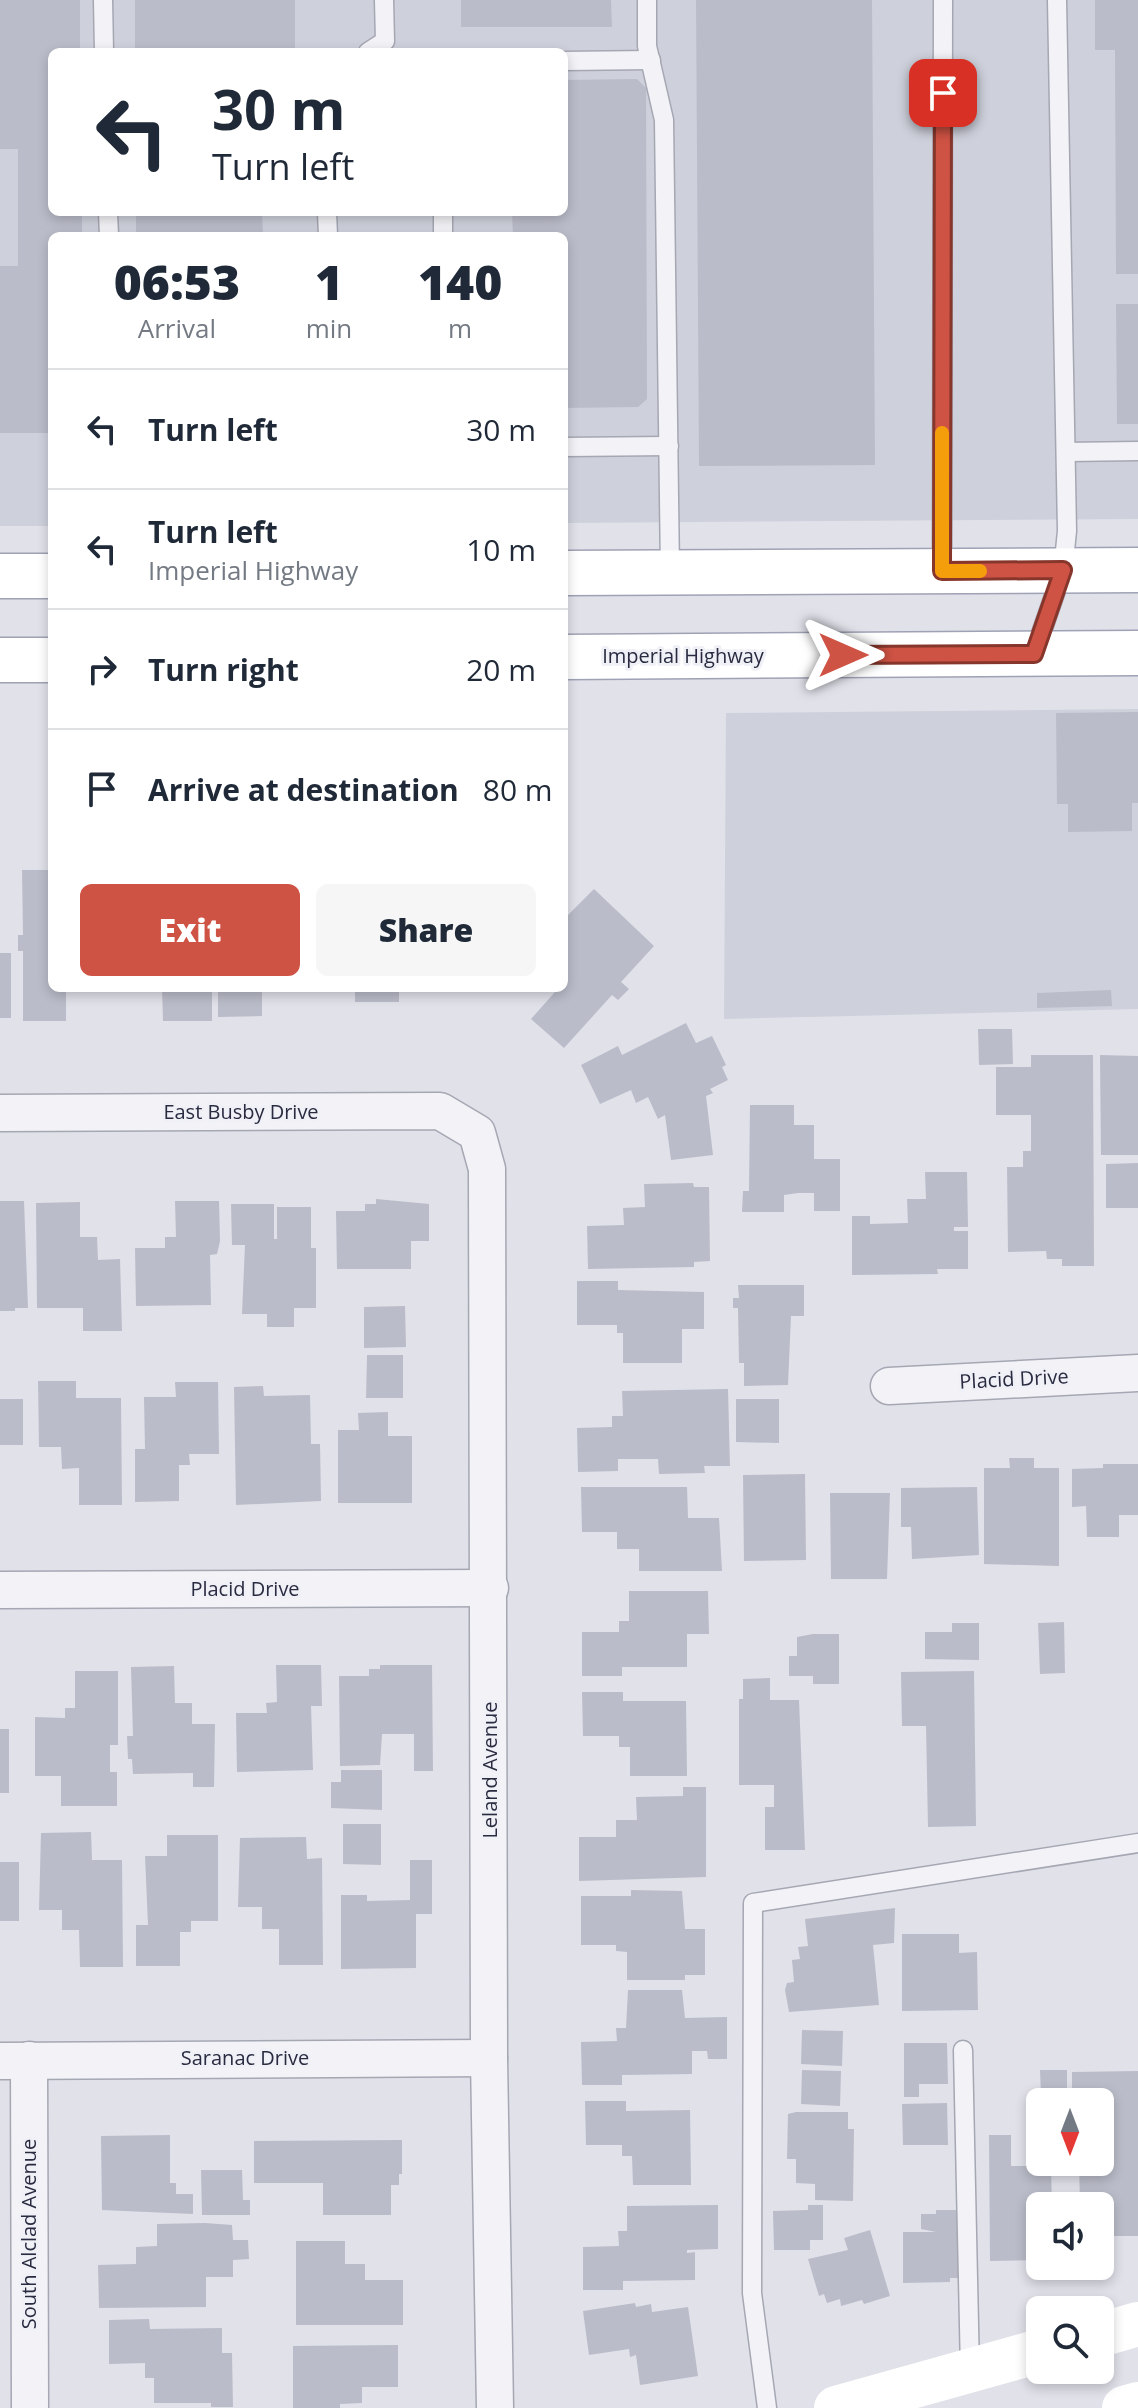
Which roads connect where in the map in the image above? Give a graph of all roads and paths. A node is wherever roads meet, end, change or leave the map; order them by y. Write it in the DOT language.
graph roads {
  1 [pos="103,0"];
  2 [pos="384,0"];
  3 [pos="647,0"];
  4 [pos="943,0"];
  5 [pos="1057,0"];
  6 [pos="104,48"];
  7 [pos="374,48"];
  8 [pos="651,60"];
  9 [pos="568,61"];
  10 [pos="669,446"];
  11 [pos="568,447"];
  12 [pos="1138,451"];
  13 [pos="1066,452"];
  14 [pos="1063,570"];
  15 [pos="1138,570"];
  16 [pos="942,571"];
  17 [pos="670,572"];
  18 [pos="568,573"];
  19 [pos="0,576"];
  20 [pos="48,576"];
  21 [pos="1138,653"];
  22 [pos="1034,654"];
  23 [pos="568,657"];
  24 [pos="0,660"];
  25 [pos="48,660"];
  26 [pos="0,1113"];
  27 [pos="477,1133"];
  28 [pos="1138,1373"];
  29 [pos="889,1386"];
  30 [pos="490,1588"];
  31 [pos="0,1590"];
  32 [pos="1138,1843"];
  33 [pos="963,2050"];
  34 [pos="489,2058"];
  35 [pos="14,2060"];
  36 [pos="1138,2324"];
  37 [pos="1114,2331"];
  38 [pos="1026,2355"];
  39 [pos="970,2371"];
  40 [pos="1138,2404"];
  41 [pos="30,2408"];
  42 [pos="495,2408"];
  43 [pos="767,2408"];
  44 [pos="836,2408"];
  45 [pos="1124,2408"];
  1 -- 6 [label="lane"];
  2 -- 7 [label="lane"];
  3 -- 8 [label="lane"];
  4 -- 16 [label="lane"];
  5 -- 13 [label="lane"];
  8 -- 9 [label="lane"];
  8 -- 10 [label="lane"];
  10 -- 11 [label="lane"];
  10 -- 17 [label="lane"];
  12 -- 13 [label="lane"];
  13 -- 14 [label="lane"];
  14 -- 15 [label="main road"];
  14 -- 16 [label="main road"];
  14 -- 22 [label="lane"];
  16 -- 17 [label="main road"];
  17 -- 18 [label="main road"];
  19 -- 20 [label="main road"];
  21 -- 22 [label="main road, Imperial Highway"];
  22 -- 23 [label="main road, Imperial Highway"];
  24 -- 25 [label="main road"];
  26 -- 27 [label="street, East Busby Drive"];
  27 -- 30 [label="street, Leland Avenue"];
  28 -- 29 [label="street, Placid Drive"];
  30 -- 31 [label="street, Placid Drive"];
  30 -- 34 [label="street, Leland Avenue"];
  32 -- 43 [label="lane"];
  33 -- 39 [label="lane"];
  34 -- 35 [label="street, Saranac Drive"];
  34 -- 42 [label="street, Leland Avenue"];
  35 -- 41 [label="street, South Alclad Avenue"];
  36 -- 37 [label="main road"];
  38 -- 39 [label="main road"];
  39 -- 44 [label="main road"];
  40 -- 45 [label="main road"];
}
